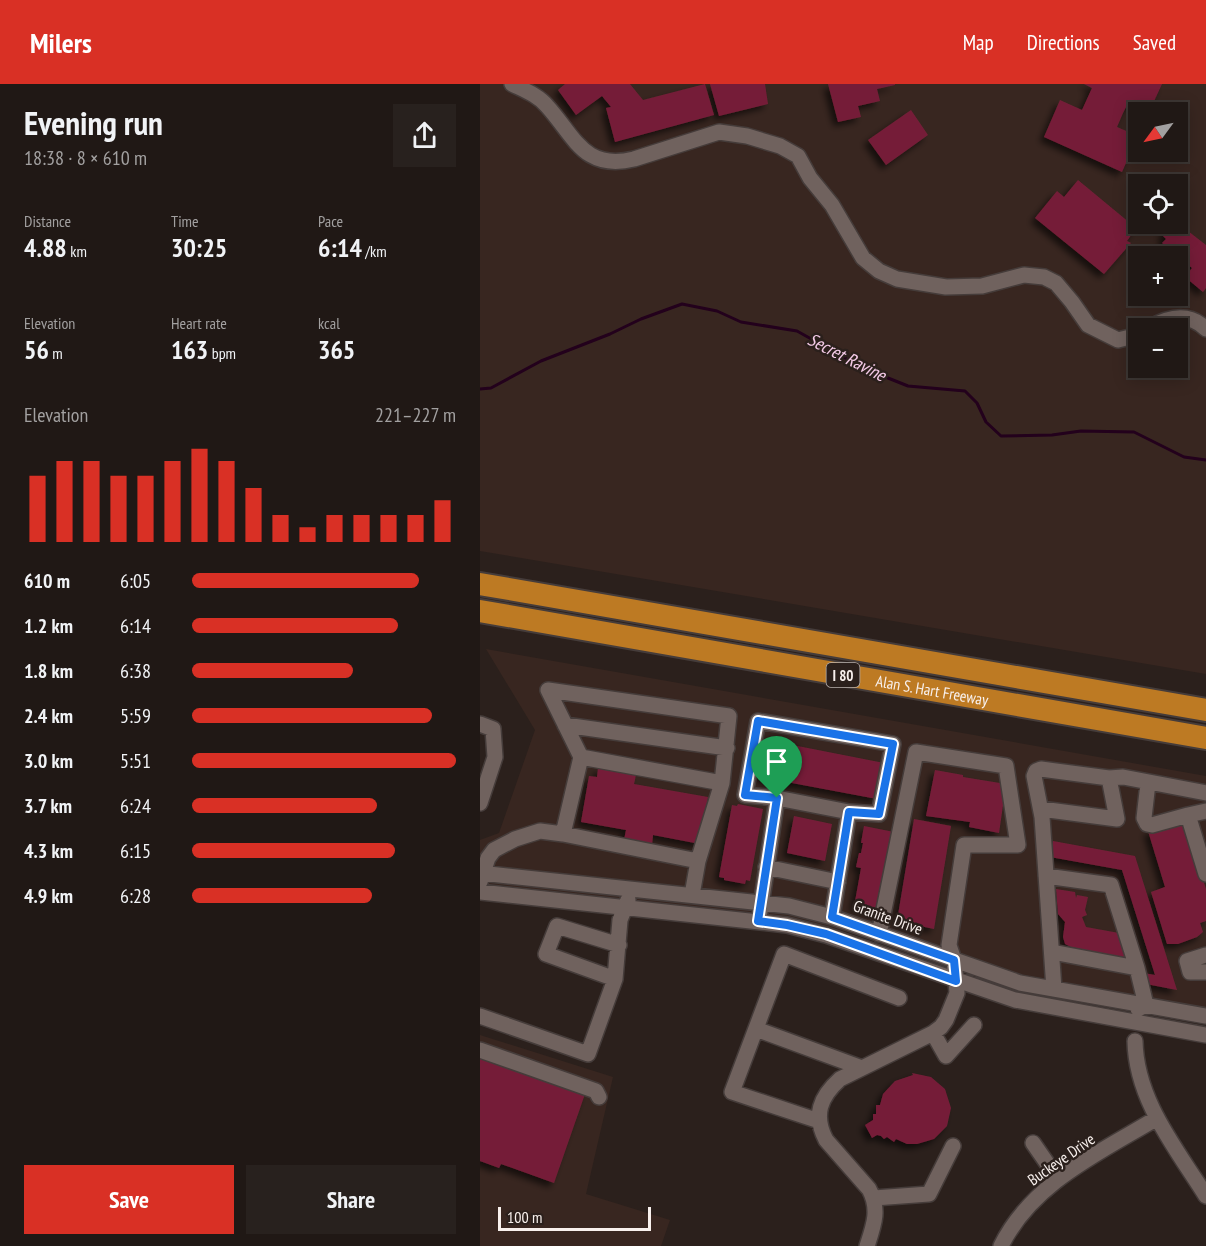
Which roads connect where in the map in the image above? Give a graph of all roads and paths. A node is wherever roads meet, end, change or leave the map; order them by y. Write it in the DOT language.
graph roads {
  1 [pos="512,84"];
  2 [pos="1188,318"];
  3 [pos="1206,329"];
  4 [pos="1128,338"];
  5 [pos="480,584"];
  6 [pos="480,611"];
  7 [pos="1206,710"];
  8 [pos="480,724"];
  9 [pos="566,725"];
  10 [pos="1206,738"];
  11 [pos="727,748"];
  12 [pos="581,757"];
  13 [pos="1109,778"];
  14 [pos="722,783"];
  15 [pos="1148,783"];
  16 [pos="1206,794"];
  17 [pos="777,798"];
  18 [pos="480,803"];
  19 [pos="1041,809"];
  20 [pos="1206,811"];
  21 [pos="849,812"];
  22 [pos="1188,814"];
  23 [pos="563,834"];
  24 [pos="698,861"];
  25 [pos="766,867"];
  26 [pos="1206,874"];
  27 [pos="481,876"];
  28 [pos="1046,876"];
  29 [pos="838,882"];
  30 [pos="646,891"];
  31 [pos="480,892"];
  32 [pos="692,895"];
  33 [pos="761,902"];
  34 [pos="624,907"];
  35 [pos="832,917"];
  36 [pos="758,921"];
  37 [pos="879,934"];
  38 [pos="619,945"];
  39 [pos="1052,952"];
  40 [pos="1206,955"];
  41 [pos="954,960"];
  42 [pos="1137,968"];
  43 [pos="1206,972"];
  44 [pos="615,979"];
  45 [pos="956,981"];
  46 [pos="1054,989"];
  47 [pos="899,998"];
  48 [pos="1146,1005"];
  49 [pos="480,1016"];
  50 [pos="1097,1016"];
  51 [pos="1206,1016"];
  52 [pos="974,1025"];
  53 [pos="756,1029"];
  54 [pos="933,1033"];
  55 [pos="1204,1034"];
  56 [pos="1135,1041"];
  57 [pos="480,1050"];
  58 [pos="862,1068"];
  59 [pos="599,1097"];
  60 [pos="1157,1118"];
  61 [pos="819,1121"];
  62 [pos="1034,1143"];
  63 [pos="953,1146"];
  64 [pos="1058,1179"];
  65 [pos="1206,1196"];
  66 [pos="874,1198"];
  67 [pos="867,1246"];
  68 [pos="1001,1246"];
  1 -- 4 [label="street"];
  2 -- 3 [label="street"];
  5 -- 7 [label="highway, Alan S. Hart Freeway / I 80"];
  6 -- 10 [label="highway, Alan S. Hart Freeway / I 80"];
  8 -- 18 [label="street"];
  9 -- 11 [label="street"];
  9 -- 11 [label="street"];
  9 -- 12 [label="street"];
  11 -- 14 [label="street"];
  12 -- 14 [label="street"];
  12 -- 23 [label="street"];
  13 -- 15 [label="street"];
  13 -- 19 [label="street"];
  13 -- 19 [label="street"];
  14 -- 24 [label="street"];
  15 -- 16 [label="street"];
  15 -- 22 [label="street"];
  17 -- 21 [label="street"];
  17 -- 21 [label="street"];
  17 -- 25 [label="street"];
  19 -- 28 [label="street"];
  20 -- 22 [label="street"];
  21 -- 29 [label="street"];
  22 -- 26 [label="street"];
  23 -- 24 [label="street"];
  23 -- 27 [label="street"];
  24 -- 32 [label="street"];
  25 -- 29 [label="street"];
  25 -- 33 [label="street"];
  27 -- 30 [label="street, Granite Drive"];
  28 -- 39 [label="street"];
  28 -- 42 [label="street"];
  29 -- 35 [label="street"];
  30 -- 32 [label="street, Granite Drive"];
  30 -- 34 [label="street"];
  31 -- 34 [label="street"];
  32 -- 33 [label="street, Granite Drive"];
  33 -- 35 [label="street, Granite Drive"];
  33 -- 36 [label="street"];
  34 -- 36 [label="street"];
  34 -- 38 [label="street"];
  35 -- 37 [label="street, Granite Drive"];
  36 -- 45 [label="street"];
  37 -- 41 [label="street, Granite Drive"];
  37 -- 41 [label="street"];
  38 -- 44 [label="street"];
  38 -- 44 [label="street"];
  39 -- 42 [label="street"];
  39 -- 46 [label="street"];
  40 -- 43 [label="street"];
  41 -- 45 [label="street"];
  41 -- 46 [label="street, Granite Drive"];
  42 -- 48 [label="street"];
  44 -- 49 [label="street"];
  45 -- 50 [label="street"];
  45 -- 54 [label="street"];
  46 -- 48 [label="street, Granite Drive"];
  47 -- 53 [label="street"];
  48 -- 50 [label="street"];
  48 -- 51 [label="street, Granite Drive"];
  50 -- 55 [label="street"];
  52 -- 54 [label="street"];
  53 -- 58 [label="street"];
  53 -- 61 [label="street"];
  54 -- 58 [label="street"];
  56 -- 60 [label="street"];
  57 -- 59 [label="street"];
  58 -- 61 [label="street"];
  60 -- 64 [label="street, Buckeye Drive"];
  60 -- 65 [label="street"];
  61 -- 66 [label="street"];
  62 -- 64 [label="street"];
  63 -- 66 [label="street"];
  64 -- 68 [label="street, Buckeye Drive"];
  66 -- 67 [label="street"];
}
